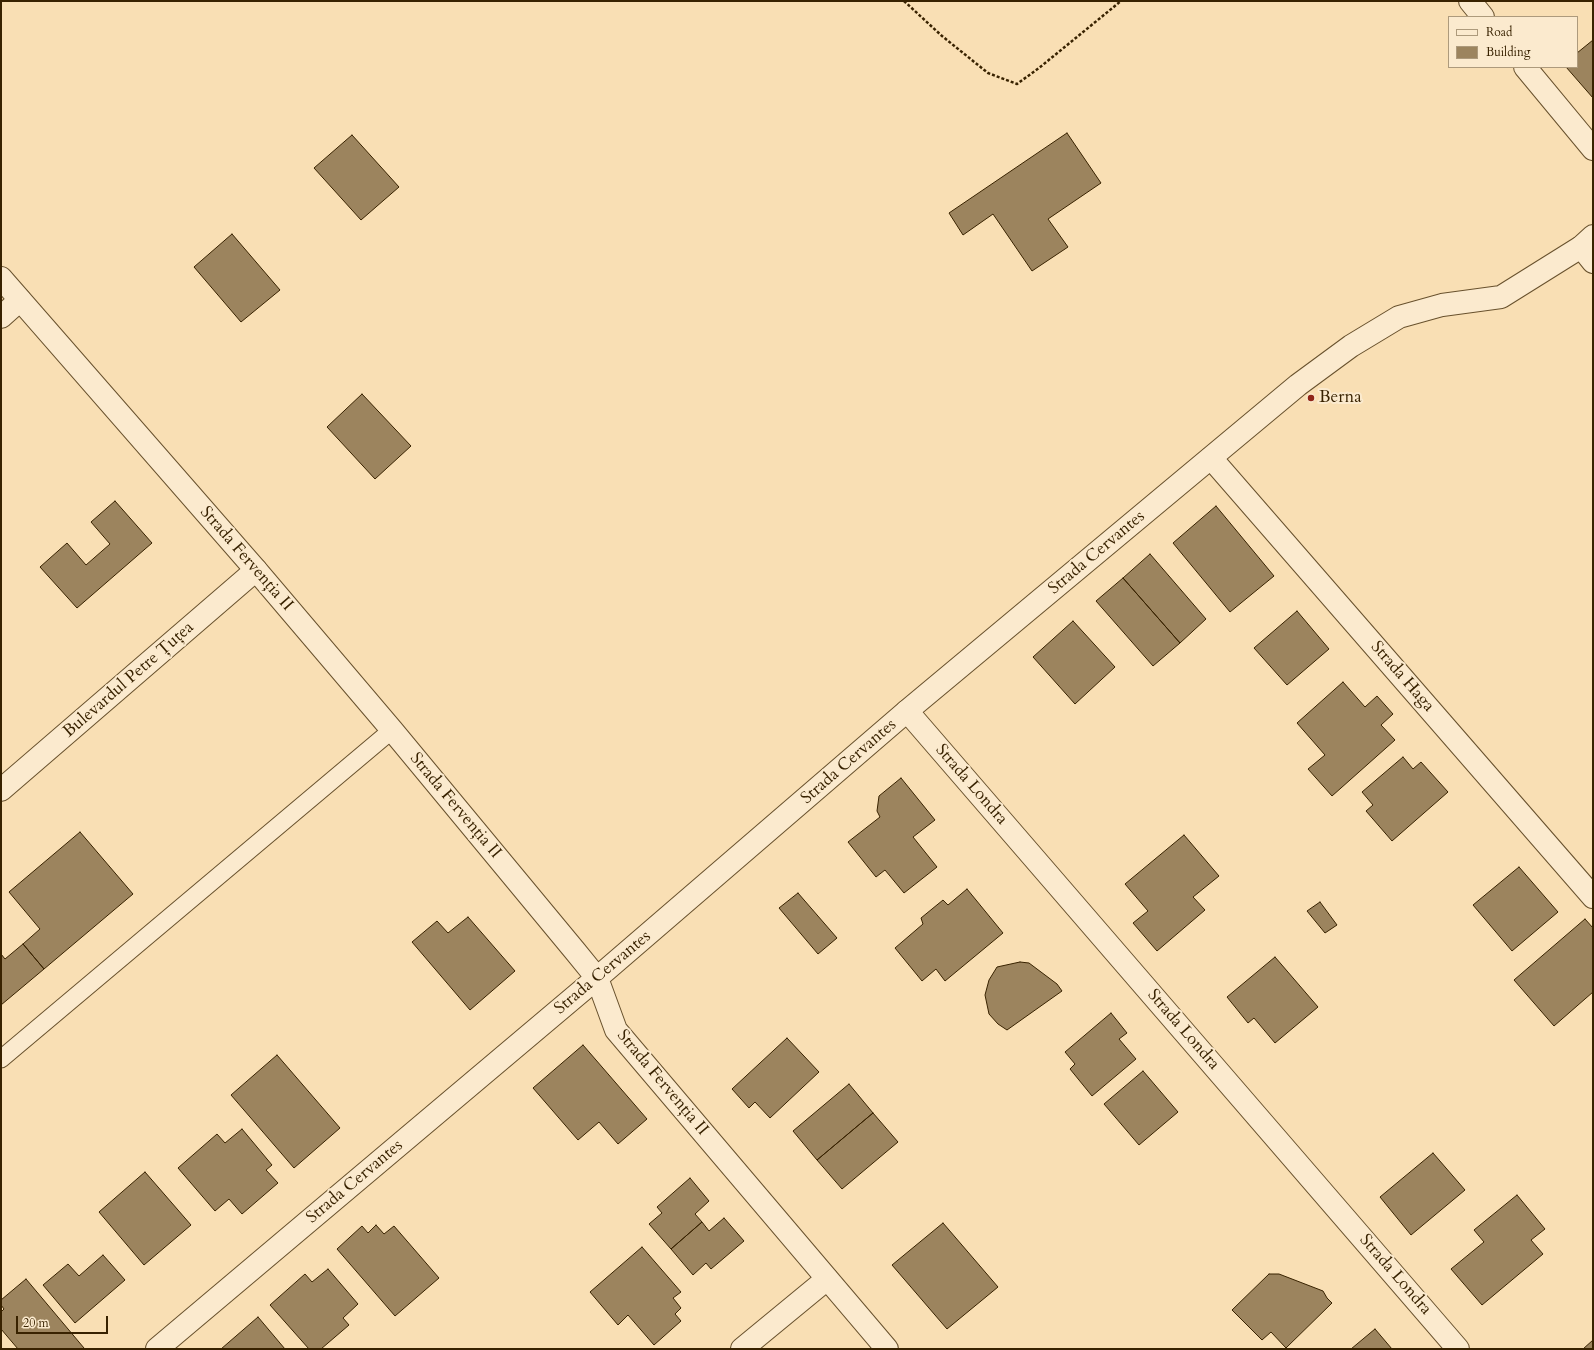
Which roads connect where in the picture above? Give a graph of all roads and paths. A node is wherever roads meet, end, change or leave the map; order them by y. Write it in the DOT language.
graph roads {
  1 [pos="904,1"];
  2 [pos="1121,1"];
  3 [pos="1470,1"];
  4 [pos="1482,16"];
  5 [pos="1526,68"];
  6 [pos="1593,149"];
  7 [pos="1589,248"];
  8 [pos="1,278"];
  9 [pos="20,300"];
  10 [pos="1,316"];
  11 [pos="1211,458"];
  12 [pos="256,570"];
  13 [pos="908,711"];
  14 [pos="392,730"];
  15 [pos="1,790"];
  16 [pos="1593,897"];
  17 [pos="597,978"];
  18 [pos="1,1059"];
  19 [pos="827,1279"];
  20 [pos="157,1349"];
  21 [pos="742,1349"];
  22 [pos="887,1349"];
  23 [pos="1458,1349"];
  1 -- 2 [label="path"];
  3 -- 4 [label="street"];
  5 -- 6 [label="street"];
  7 -- 11 [label="street, Strada Cervantes"];
  8 -- 9 [label="street, Strada Fervenția II"];
  9 -- 10 [label="street"];
  9 -- 12 [label="street, Strada Fervenția II"];
  11 -- 13 [label="street, Strada Cervantes"];
  11 -- 16 [label="street, Strada Haga"];
  12 -- 14 [label="street, Strada Fervenția II"];
  12 -- 15 [label="street, Bulevardul Petre Țuțea"];
  13 -- 17 [label="street, Strada Cervantes"];
  13 -- 23 [label="street, Strada Londra"];
  14 -- 17 [label="street, Strada Fervenția II"];
  14 -- 18 [label="lane"];
  17 -- 19 [label="street, Strada Fervenția II"];
  17 -- 20 [label="street, Strada Cervantes"];
  19 -- 21 [label="street"];
  19 -- 22 [label="street, Strada Fervenția II"];
}
